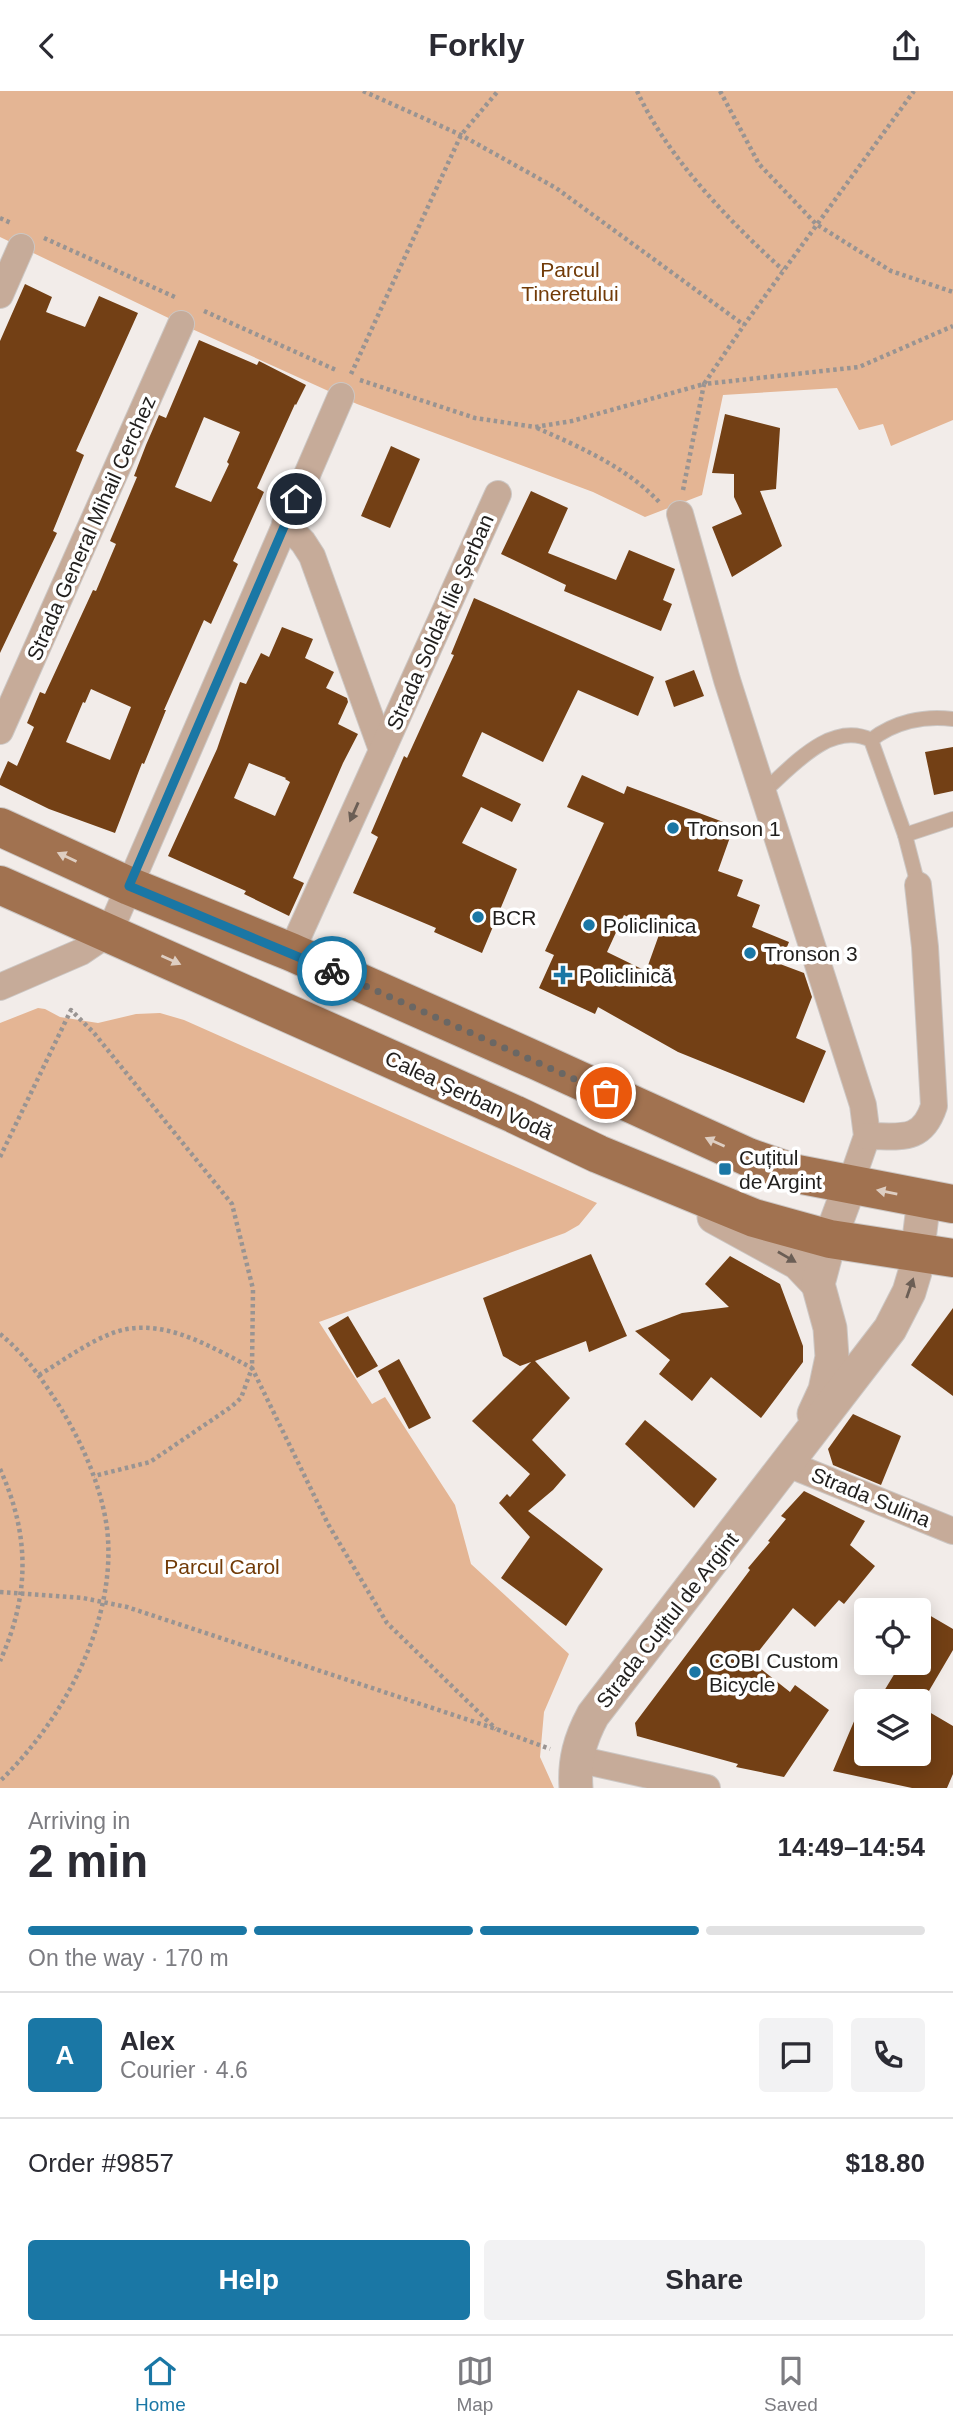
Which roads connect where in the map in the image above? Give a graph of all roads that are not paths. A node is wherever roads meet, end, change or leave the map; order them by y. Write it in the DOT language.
graph roads {
  1 [pos="27,237"];
  2 [pos="0,295"];
  3 [pos="187,311"];
  4 [pos="339,384"];
  5 [pos="498,494"];
  6 [pos="680,514"];
  7 [pos="285,524"];
  8 [pos="953,719"];
  9 [pos="0,731"];
  10 [pos="871,740"];
  11 [pos="382,750"];
  12 [pos="762,793"];
  13 [pos="953,819"];
  14 [pos="0,827"];
  15 [pos="905,835"];
  16 [pos="0,885"];
  17 [pos="918,885"];
  18 [pos="129,886"];
  19 [pos="109,933"];
  20 [pos="291,952"];
  21 [pos="0,986"];
  22 [pos="867,1136"];
  23 [pos="598,1154"];
  24 [pos="850,1185"];
  25 [pos="939,1202"];
  26 [pos="830,1239"];
  27 [pos="936,1255"];
  28 [pos="818,1284"];
  29 [pos="830,1328"];
  30 [pos="890,1329"];
  31 [pos="788,1464"];
  32 [pos="953,1531"];
  33 [pos="576,1774"];
  34 [pos="707,1788"];
  1 -- 2 [label="street"];
  3 -- 9 [label="street, Strada General Mihail Cerchez"];
  4 -- 7 [label="street"];
  5 -- 11 [label="street, Strada Soldat Ilie Șerban"];
  6 -- 12 [label="street"];
  7 -- 11 [label="street, Strada Soldat Ilie Șerban"];
  7 -- 18 [label="street"];
  8 -- 10 [label="lane"];
  10 -- 12 [label="lane"];
  10 -- 15 [label="lane"];
  11 -- 20 [label="street, Strada Soldat Ilie Șerban, one-way"];
  12 -- 22 [label="street"];
  13 -- 15 [label="lane"];
  18 -- 14 [label="main road, one-way"];
  15 -- 17 [label="lane"];
  16 -- 19 [label="main road, Calea Șerban Vodă"];
  17 -- 22 [label="street"];
  18 -- 19 [label="street"];
  18 -- 20 [label="main road"];
  19 -- 21 [label="street"];
  19 -- 23 [label="main road, Calea Șerban Vodă, one-way"];
  24 -- 20 [label="main road, one-way"];
  22 -- 24 [label="street"];
  23 -- 26 [label="main road, Calea Șerban Vodă"];
  23 -- 28 [label="street, one-way"];
  25 -- 24 [label="main road, one-way"];
  24 -- 26 [label="street"];
  25 -- 27 [label="street, Strada Cuțitul de Argint"];
  26 -- 27 [label="main road, Calea Șerban Vodă"];
  26 -- 28 [label="street"];
  30 -- 27 [label="street, Strada Cuțitul de Argint, one-way"];
  28 -- 29 [label="street, Strada Cuțitul de Argint"];
  29 -- 30 [label="street"];
  29 -- 31 [label="street, Strada Cuțitul de Argint"];
  30 -- 31 [label="street, Strada Cuțitul de Argint"];
  31 -- 32 [label="street, Strada Sulina"];
  31 -- 33 [label="street, Strada Cuțitul de Argint"];
  33 -- 34 [label="street"];
}
